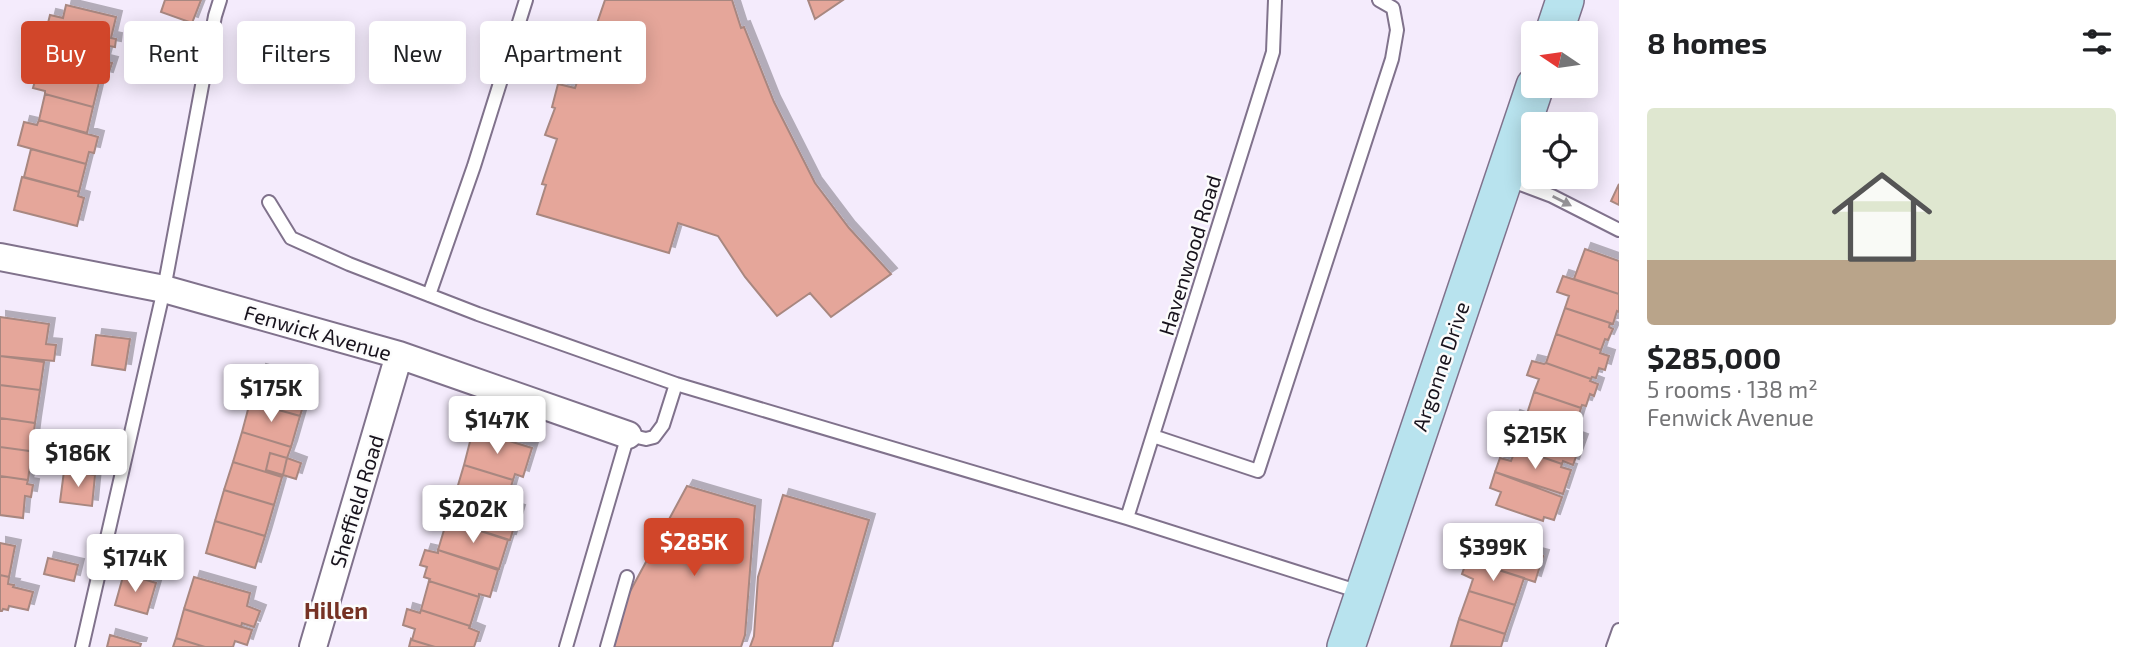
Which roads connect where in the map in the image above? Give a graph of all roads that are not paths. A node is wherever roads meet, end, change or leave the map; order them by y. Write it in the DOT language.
graph roads {
  1 [pos="220,0"];
  2 [pos="526,0"];
  3 [pos="1275,0"];
  4 [pos="1379,0"];
  5 [pos="1565,0"];
  6 [pos="1558,21"];
  7 [pos="1531,98"];
  8 [pos="1503,177"];
  9 [pos="269,202"];
  10 [pos="1619,230"];
  11 [pos="0,257"];
  12 [pos="164,289"];
  13 [pos="429,295"];
  14 [pos="399,355"];
  15 [pos="676,384"];
  16 [pos="628,435"];
  17 [pos="1153,436"];
  18 [pos="1127,518"];
  19 [pos="627,577"];
  20 [pos="1364,593"];
  21 [pos="1619,630"];
  22 [pos="82,647"];
  23 [pos="313,647"];
  24 [pos="566,647"];
  25 [pos="607,647"];
  26 [pos="1346,647"];
  27 [pos="1613,647"];
  1 -- 12 [label="lane"];
  2 -- 13 [label="lane"];
  3 -- 17 [label="lane, Havenwood Road"];
  4 -- 17 [label="lane"];
  5 -- 6 [label="main road"];
  7 -- 8 [label="main road, Argonne Drive"];
  8 -- 10 [label="lane, one-way"];
  8 -- 20 [label="main road, Argonne Drive"];
  9 -- 13 [label="lane"];
  11 -- 12 [label="street, Fenwick Avenue"];
  12 -- 14 [label="street, Fenwick Avenue"];
  12 -- 22 [label="lane"];
  13 -- 15 [label="lane"];
  14 -- 16 [label="street, Fenwick Avenue"];
  14 -- 23 [label="street, Sheffield Road"];
  15 -- 16 [label="lane"];
  15 -- 18 [label="lane"];
  16 -- 24 [label="lane"];
  17 -- 18 [label="lane, Havenwood Road"];
  18 -- 20 [label="lane"];
  19 -- 25 [label="lane"];
  20 -- 26 [label="main road, Argonne Drive"];
  21 -- 27 [label="lane"];
}
